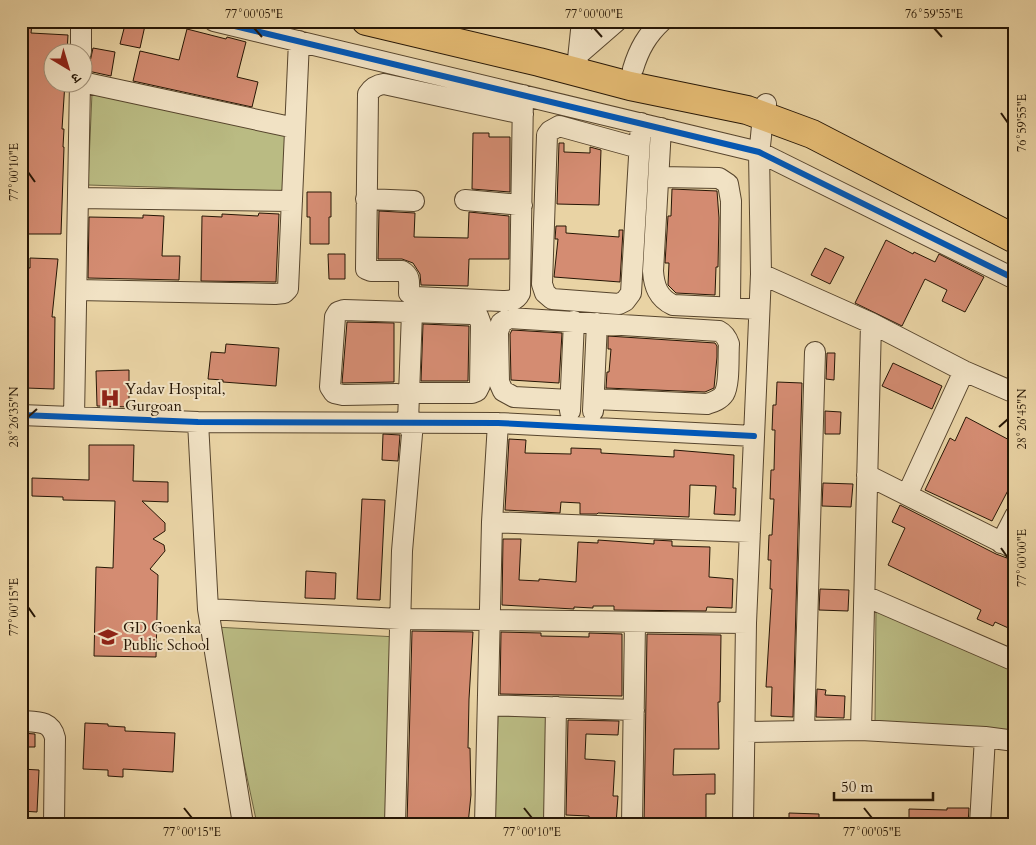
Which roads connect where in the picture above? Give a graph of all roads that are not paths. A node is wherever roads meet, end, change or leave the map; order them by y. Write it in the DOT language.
graph roads {
  1 [pos="81,21"];
  2 [pos="214,21"];
  3 [pos="366,21"];
  4 [pos="431,21"];
  5 [pos="582,21"];
  6 [pos="617,21"];
  7 [pos="662,21"];
  8 [pos="299,41"];
  9 [pos="81,42"];
  10 [pos="578,57"];
  11 [pos="633,69"];
  12 [pos="92,84"];
  13 [pos="81,92"];
  14 [pos="523,104"];
  15 [pos="764,110"];
  16 [pos="642,124"];
  17 [pos="295,128"];
  18 [pos="661,128"];
  19 [pos="639,148"];
  20 [pos="759,152"];
  21 [pos="659,177"];
  22 [pos="933,190"];
  23 [pos="78,198"];
  24 [pos="366,200"];
  25 [pos="465,200"];
  26 [pos="292,201"];
  27 [pos="414,201"];
  28 [pos="522,204"];
  29 [pos="1015,223"];
  30 [pos="1015,239"];
  31 [pos="761,274"];
  32 [pos="1015,278"];
  33 [pos="77,290"];
  34 [pos="730,307"];
  35 [pos="759,309"];
  36 [pos="409,312"];
  37 [pos="574,321"];
  38 [pos="871,323"];
  39 [pos="597,324"];
  40 [pos="815,352"];
  41 [pos="964,370"];
  42 [pos="1015,393"];
  43 [pos="404,394"];
  44 [pos="594,399"];
  45 [pos="570,400"];
  46 [pos="21,415"];
  47 [pos="74,417"];
  48 [pos="198,422"];
  49 [pos="403,422"];
  50 [pos="498,422"];
  51 [pos="569,426"];
  52 [pos="592,428"];
  53 [pos="754,436"];
  54 [pos="867,475"];
  55 [pos="907,496"];
  56 [pos="1015,516"];
  57 [pos="492,522"];
  58 [pos="750,532"];
  59 [pos="1008,546"];
  60 [pos="865,596"];
  61 [pos="208,609"];
  62 [pos="400,619"];
  63 [pos="490,621"];
  64 [pos="634,622"];
  65 [pos="746,622"];
  66 [pos="1015,661"];
  67 [pos="489,705"];
  68 [pos="556,707"];
  69 [pos="634,710"];
  70 [pos="21,721"];
  71 [pos="861,730"];
  72 [pos="804,731"];
  73 [pos="746,732"];
  74 [pos="985,737"];
  75 [pos="1015,741"];
  76 [pos="54,824"];
  77 [pos="243,824"];
  78 [pos="395,824"];
  79 [pos="485,824"];
  80 [pos="554,824"];
  81 [pos="632,824"];
  82 [pos="743,824"];
  83 [pos="980,824"];
  1 -- 9 [label="street"];
  2 -- 8 [label="street"];
  3 -- 15 [label="highway"];
  4 -- 10 [label="highway"];
  5 -- 10 [label="street"];
  6 -- 10 [label="street"];
  7 -- 11 [label="street"];
  8 -- 14 [label="street"];
  8 -- 17 [label="street"];
  10 -- 11 [label="highway"];
  11 -- 15 [label="highway"];
  12 -- 17 [label="street"];
  13 -- 23 [label="street"];
  14 -- 16 [label="street"];
  14 -- 24 [label="street"];
  14 -- 28 [label="street"];
  15 -- 20 [label="street"];
  15 -- 22 [label="highway"];
  16 -- 18 [label="street"];
  16 -- 19 [label="street"];
  17 -- 26 [label="street"];
  18 -- 20 [label="street"];
  18 -- 21 [label="street"];
  19 -- 19 [label="street"];
  20 -- 31 [label="street"];
  20 -- 32 [label="street"];
  21 -- 34 [label="street"];
  21 -- 34 [label="street"];
  22 -- 29 [label="highway"];
  22 -- 30 [label="highway"];
  23 -- 26 [label="street"];
  23 -- 33 [label="street"];
  24 -- 27 [label="street"];
  24 -- 28 [label="street"];
  25 -- 28 [label="street"];
  26 -- 33 [label="street"];
  31 -- 35 [label="street"];
  31 -- 38 [label="street"];
  33 -- 47 [label="street"];
  34 -- 35 [label="street"];
  35 -- 53 [label="street"];
  36 -- 43 [label="street"];
  36 -- 43 [label="street"];
  36 -- 43 [label="street"];
  37 -- 39 [label="street"];
  37 -- 45 [label="street"];
  37 -- 45 [label="street"];
  38 -- 41 [label="street"];
  38 -- 54 [label="street"];
  39 -- 44 [label="street"];
  39 -- 44 [label="street"];
  40 -- 72 [label="street"];
  41 -- 42 [label="street"];
  41 -- 55 [label="street"];
  43 -- 49 [label="street"];
  44 -- 52 [label="street"];
  45 -- 51 [label="street"];
  46 -- 47 [label="street"];
  47 -- 48 [label="street"];
  48 -- 49 [label="street"];
  48 -- 61 [label="street"];
  49 -- 50 [label="street"];
  49 -- 62 [label="street"];
  50 -- 51 [label="street"];
  50 -- 57 [label="street"];
  51 -- 52 [label="street"];
  52 -- 53 [label="street"];
  53 -- 58 [label="street"];
  54 -- 55 [label="street"];
  54 -- 60 [label="street"];
  55 -- 59 [label="street"];
  56 -- 59 [label="street"];
  57 -- 58 [label="street"];
  57 -- 63 [label="street"];
  58 -- 65 [label="street"];
  60 -- 66 [label="street"];
  60 -- 71 [label="street"];
  61 -- 62 [label="street"];
  61 -- 77 [label="street"];
  62 -- 63 [label="street"];
  62 -- 78 [label="street"];
  63 -- 64 [label="street"];
  63 -- 67 [label="street"];
  64 -- 65 [label="street"];
  64 -- 69 [label="street"];
  65 -- 73 [label="street"];
  67 -- 68 [label="street"];
  67 -- 79 [label="street"];
  68 -- 69 [label="street"];
  68 -- 80 [label="street"];
  69 -- 81 [label="street"];
  70 -- 76 [label="street"];
  71 -- 72 [label="street"];
  71 -- 74 [label="street"];
  72 -- 73 [label="street"];
  73 -- 82 [label="street"];
  74 -- 75 [label="street"];
  74 -- 83 [label="street"];
}
